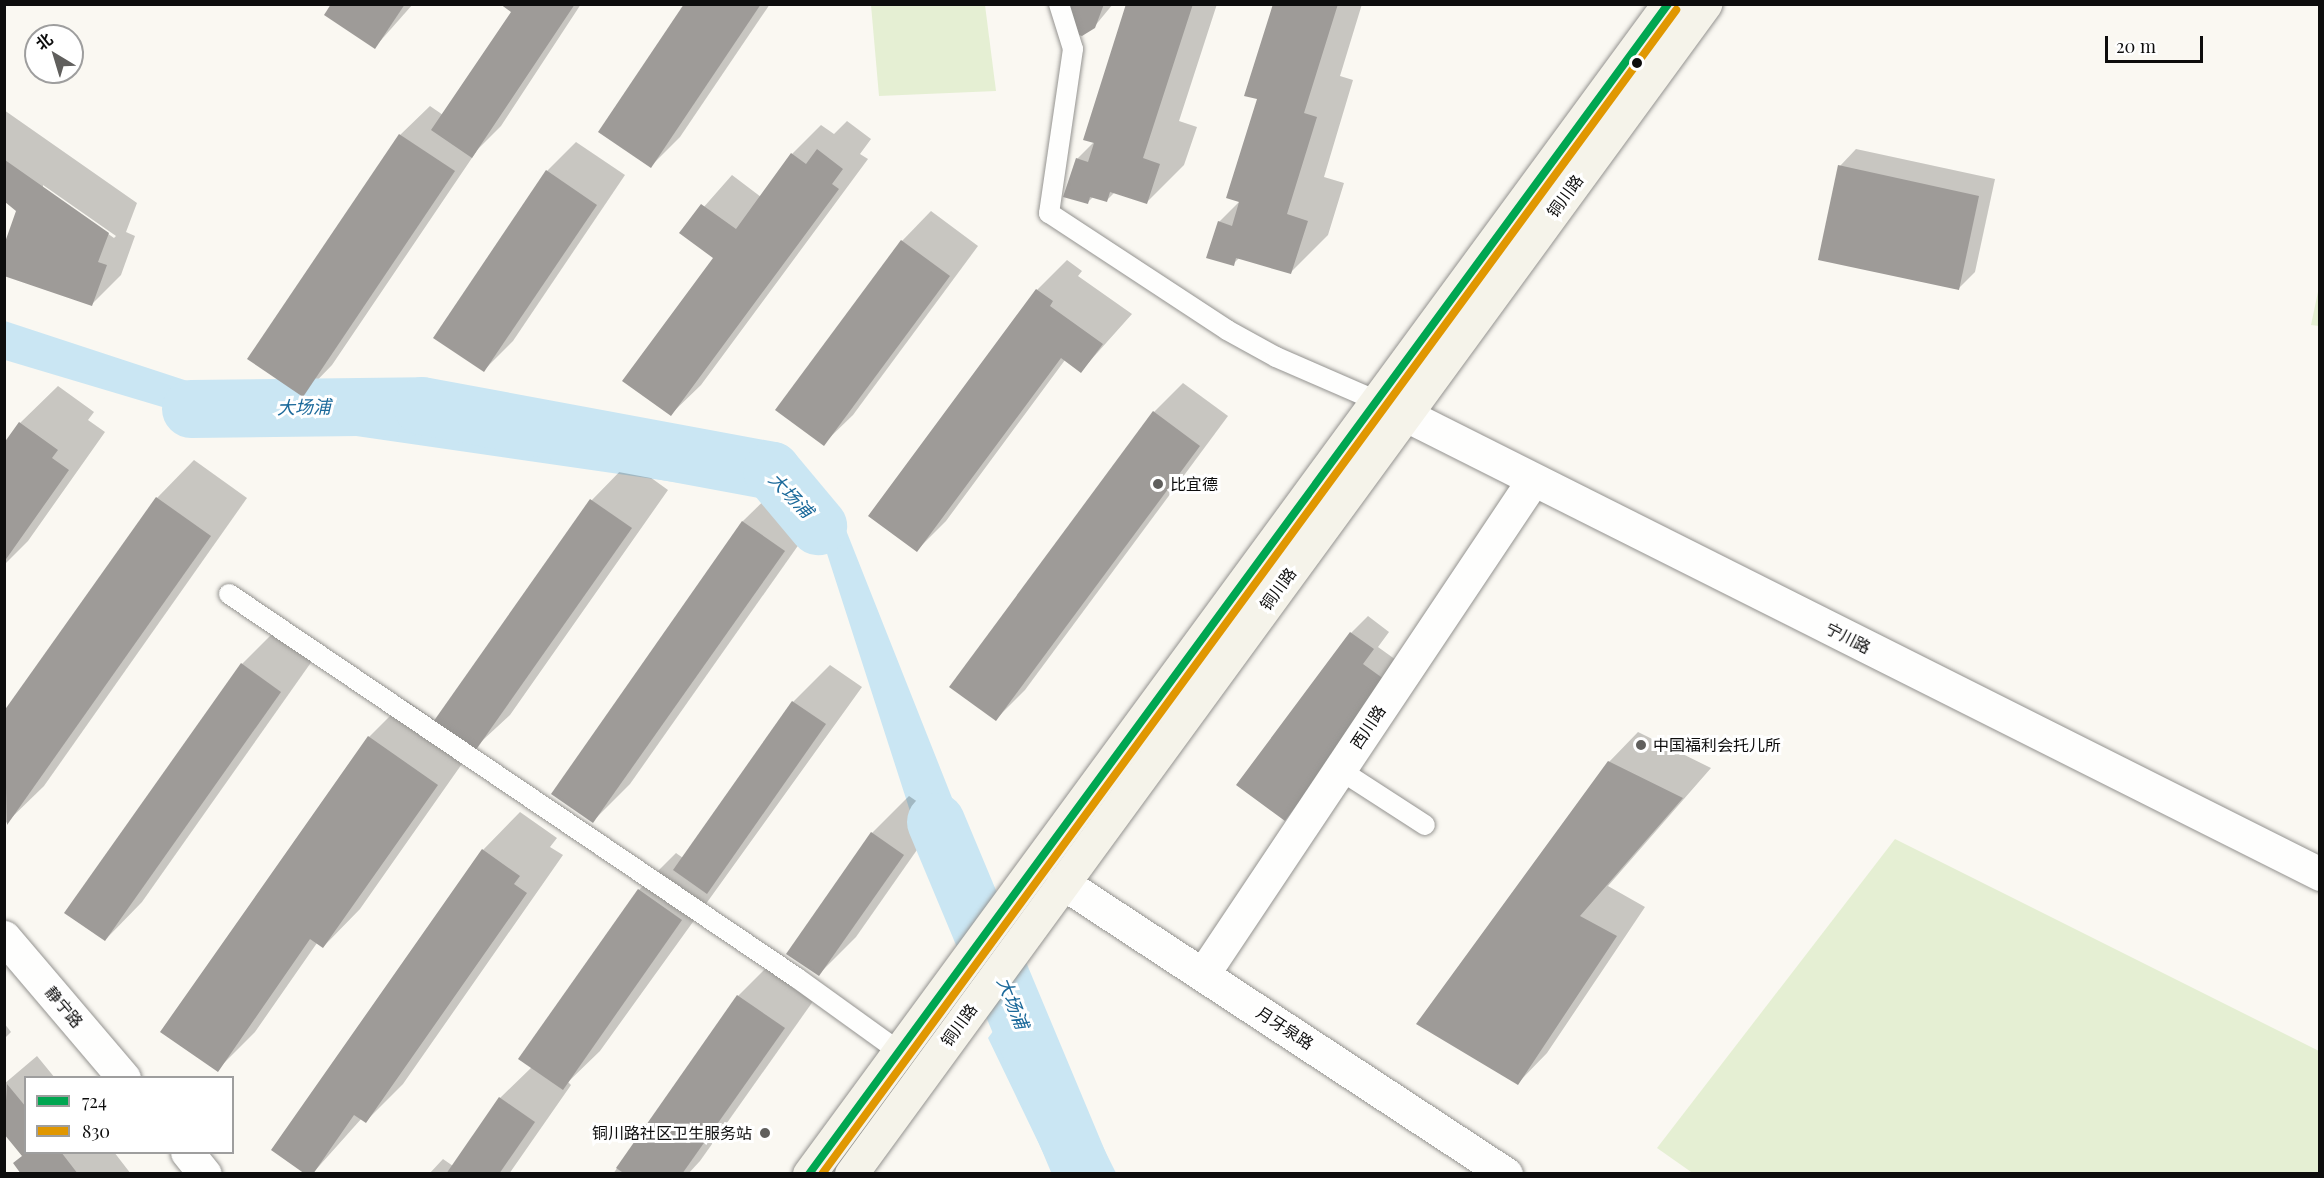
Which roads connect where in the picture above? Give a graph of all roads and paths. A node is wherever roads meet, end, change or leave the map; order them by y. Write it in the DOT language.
graph roads {
  1 [pos="1059,4"];
  2 [pos="1668,4"];
  3 [pos="1705,4"];
  4 [pos="1391,408"];
  5 [pos="1533,480"];
  6 [pos="228,594"];
  7 [pos="1340,770"];
  8 [pos="1425,825"];
  9 [pos="2319,874"];
  10 [pos="1063,883"];
  11 [pos="4,937"];
  12 [pos="1203,974"];
  13 [pos="901,1053"];
  14 [pos="123,1076"];
  15 [pos="189,1154"];
  16 [pos="205,1173"];
  17 [pos="809,1173"];
  18 [pos="851,1173"];
  19 [pos="1506,1173"];
  1 -- 4 [label="lane"];
  2 -- 4 [label="main road, 铜川路"];
  3 -- 4 [label="main road, 铜川路"];
  4 -- 5 [label="street, 宁川路"];
  4 -- 10 [label="main road, 铜川路"];
  4 -- 13 [label="main road, 铜川路"];
  5 -- 7 [label="street, 西川路"];
  5 -- 9 [label="street, 宁川路"];
  6 -- 13 [label="lane"];
  7 -- 8 [label="lane"];
  7 -- 12 [label="street, 西川路"];
  10 -- 12 [label="street, 月牙泉路"];
  10 -- 18 [label="main road, 铜川路"];
  11 -- 14 [label="street, 静宁路"];
  12 -- 19 [label="street, 月牙泉路"];
  13 -- 17 [label="main road, 铜川路"];
  15 -- 16 [label="street"];
}
